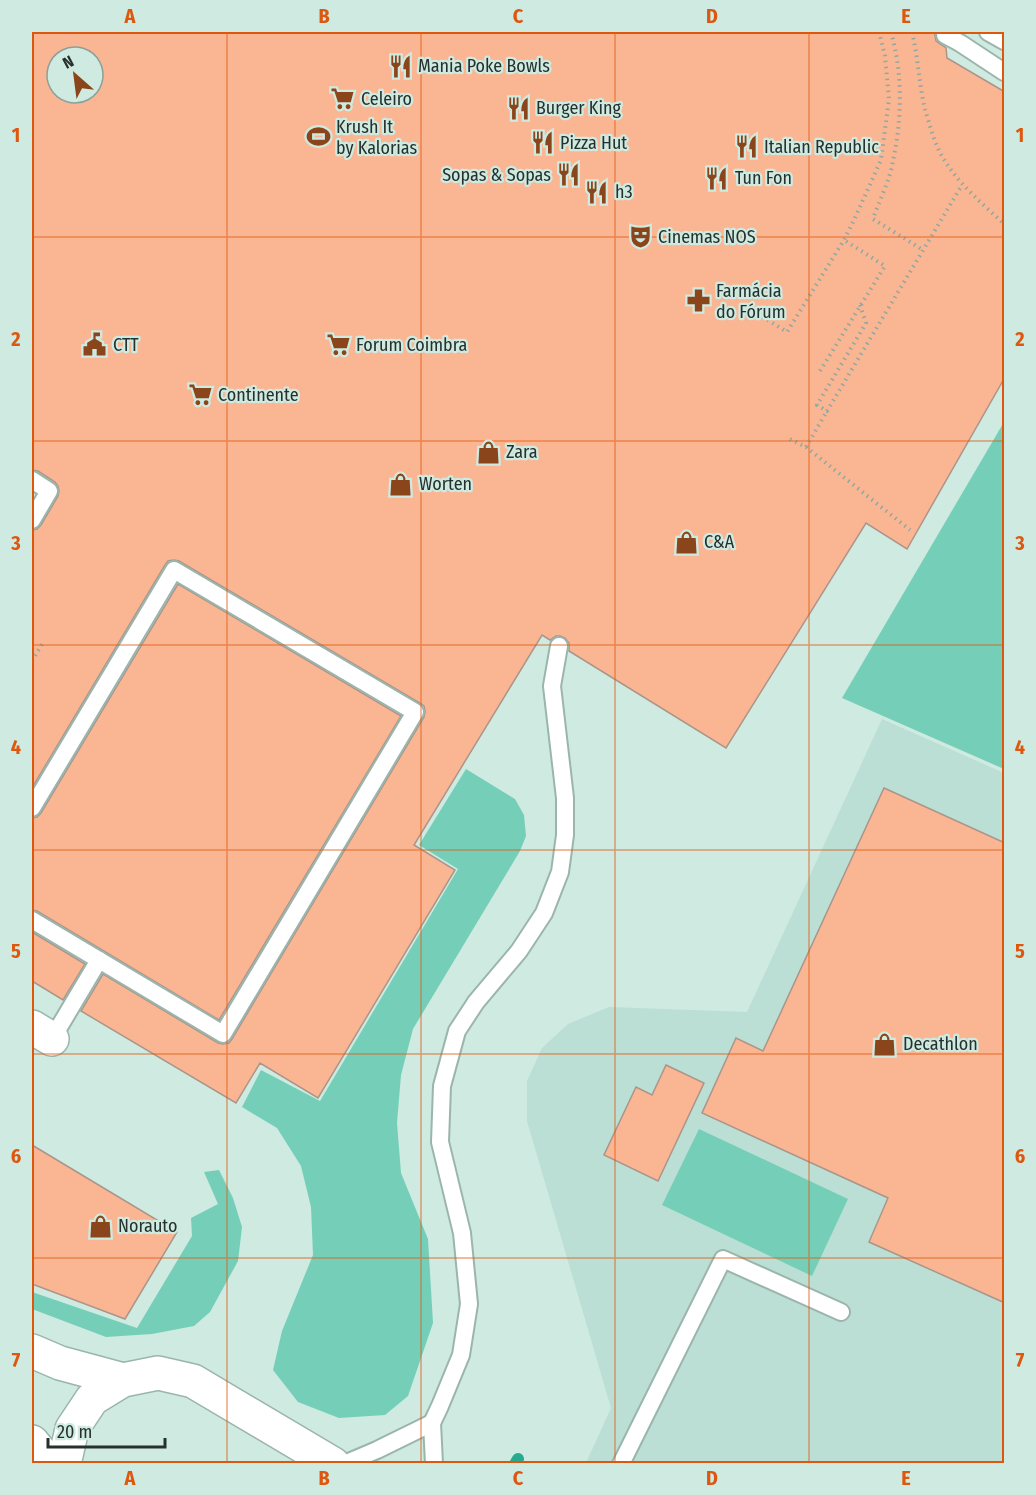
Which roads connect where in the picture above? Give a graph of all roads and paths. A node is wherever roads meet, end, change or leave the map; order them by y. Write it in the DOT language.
graph roads {
  1 [pos="879,32"];
  2 [pos="891,32"];
  3 [pos="912,32"];
  4 [pos="988,32"];
  5 [pos="945,35"];
  6 [pos="1005,41"];
  7 [pos="1005,72"];
  8 [pos="962,185"];
  9 [pos="1005,224"];
  10 [pos="844,240"];
  11 [pos="923,250"];
  12 [pos="860,305"];
  13 [pos="747,307"];
  14 [pos="820,370"];
  15 [pos="827,411"];
  16 [pos="790,439"];
  17 [pos="806,447"];
  18 [pos="32,480"];
  19 [pos="32,520"];
  20 [pos="910,530"];
  21 [pos="42,644"];
  22 [pos="559,646"];
  23 [pos="32,661"];
  24 [pos="32,808"];
  25 [pos="32,920"];
  26 [pos="99,960"];
  27 [pos="42,1033"];
  28 [pos="841,1312"];
  29 [pos="32,1352"];
  30 [pos="123,1380"];
  31 [pos="432,1423"];
  32 [pos="32,1442"];
  33 [pos="50,1464"];
  34 [pos="64,1464"];
  35 [pos="333,1464"];
  36 [pos="344,1464"];
  37 [pos="434,1464"];
  38 [pos="621,1464"];
  1 -- 10 [label="path"];
  2 -- 11 [label="path"];
  3 -- 8 [label="path"];
  4 -- 6 [label="lane"];
  5 -- 7 [label="lane"];
  8 -- 9 [label="path"];
  8 -- 11 [label="path"];
  10 -- 12 [label="path"];
  10 -- 13 [label="path"];
  11 -- 15 [label="path"];
  12 -- 14 [label="path"];
  12 -- 15 [label="path"];
  15 -- 17 [label="path"];
  16 -- 17 [label="path"];
  17 -- 20 [label="path"];
  18 -- 19 [label="lane"];
  21 -- 23 [label="path"];
  22 -- 31 [label="lane"];
  24 -- 26 [label="lane"];
  25 -- 26 [label="lane"];
  26 -- 27 [label="lane"];
  28 -- 38 [label="lane"];
  29 -- 30 [label="main road"];
  30 -- 34 [label="main road"];
  30 -- 35 [label="main road"];
  31 -- 36 [label="lane"];
  31 -- 37 [label="lane"];
  32 -- 33 [label="main road"];
}
